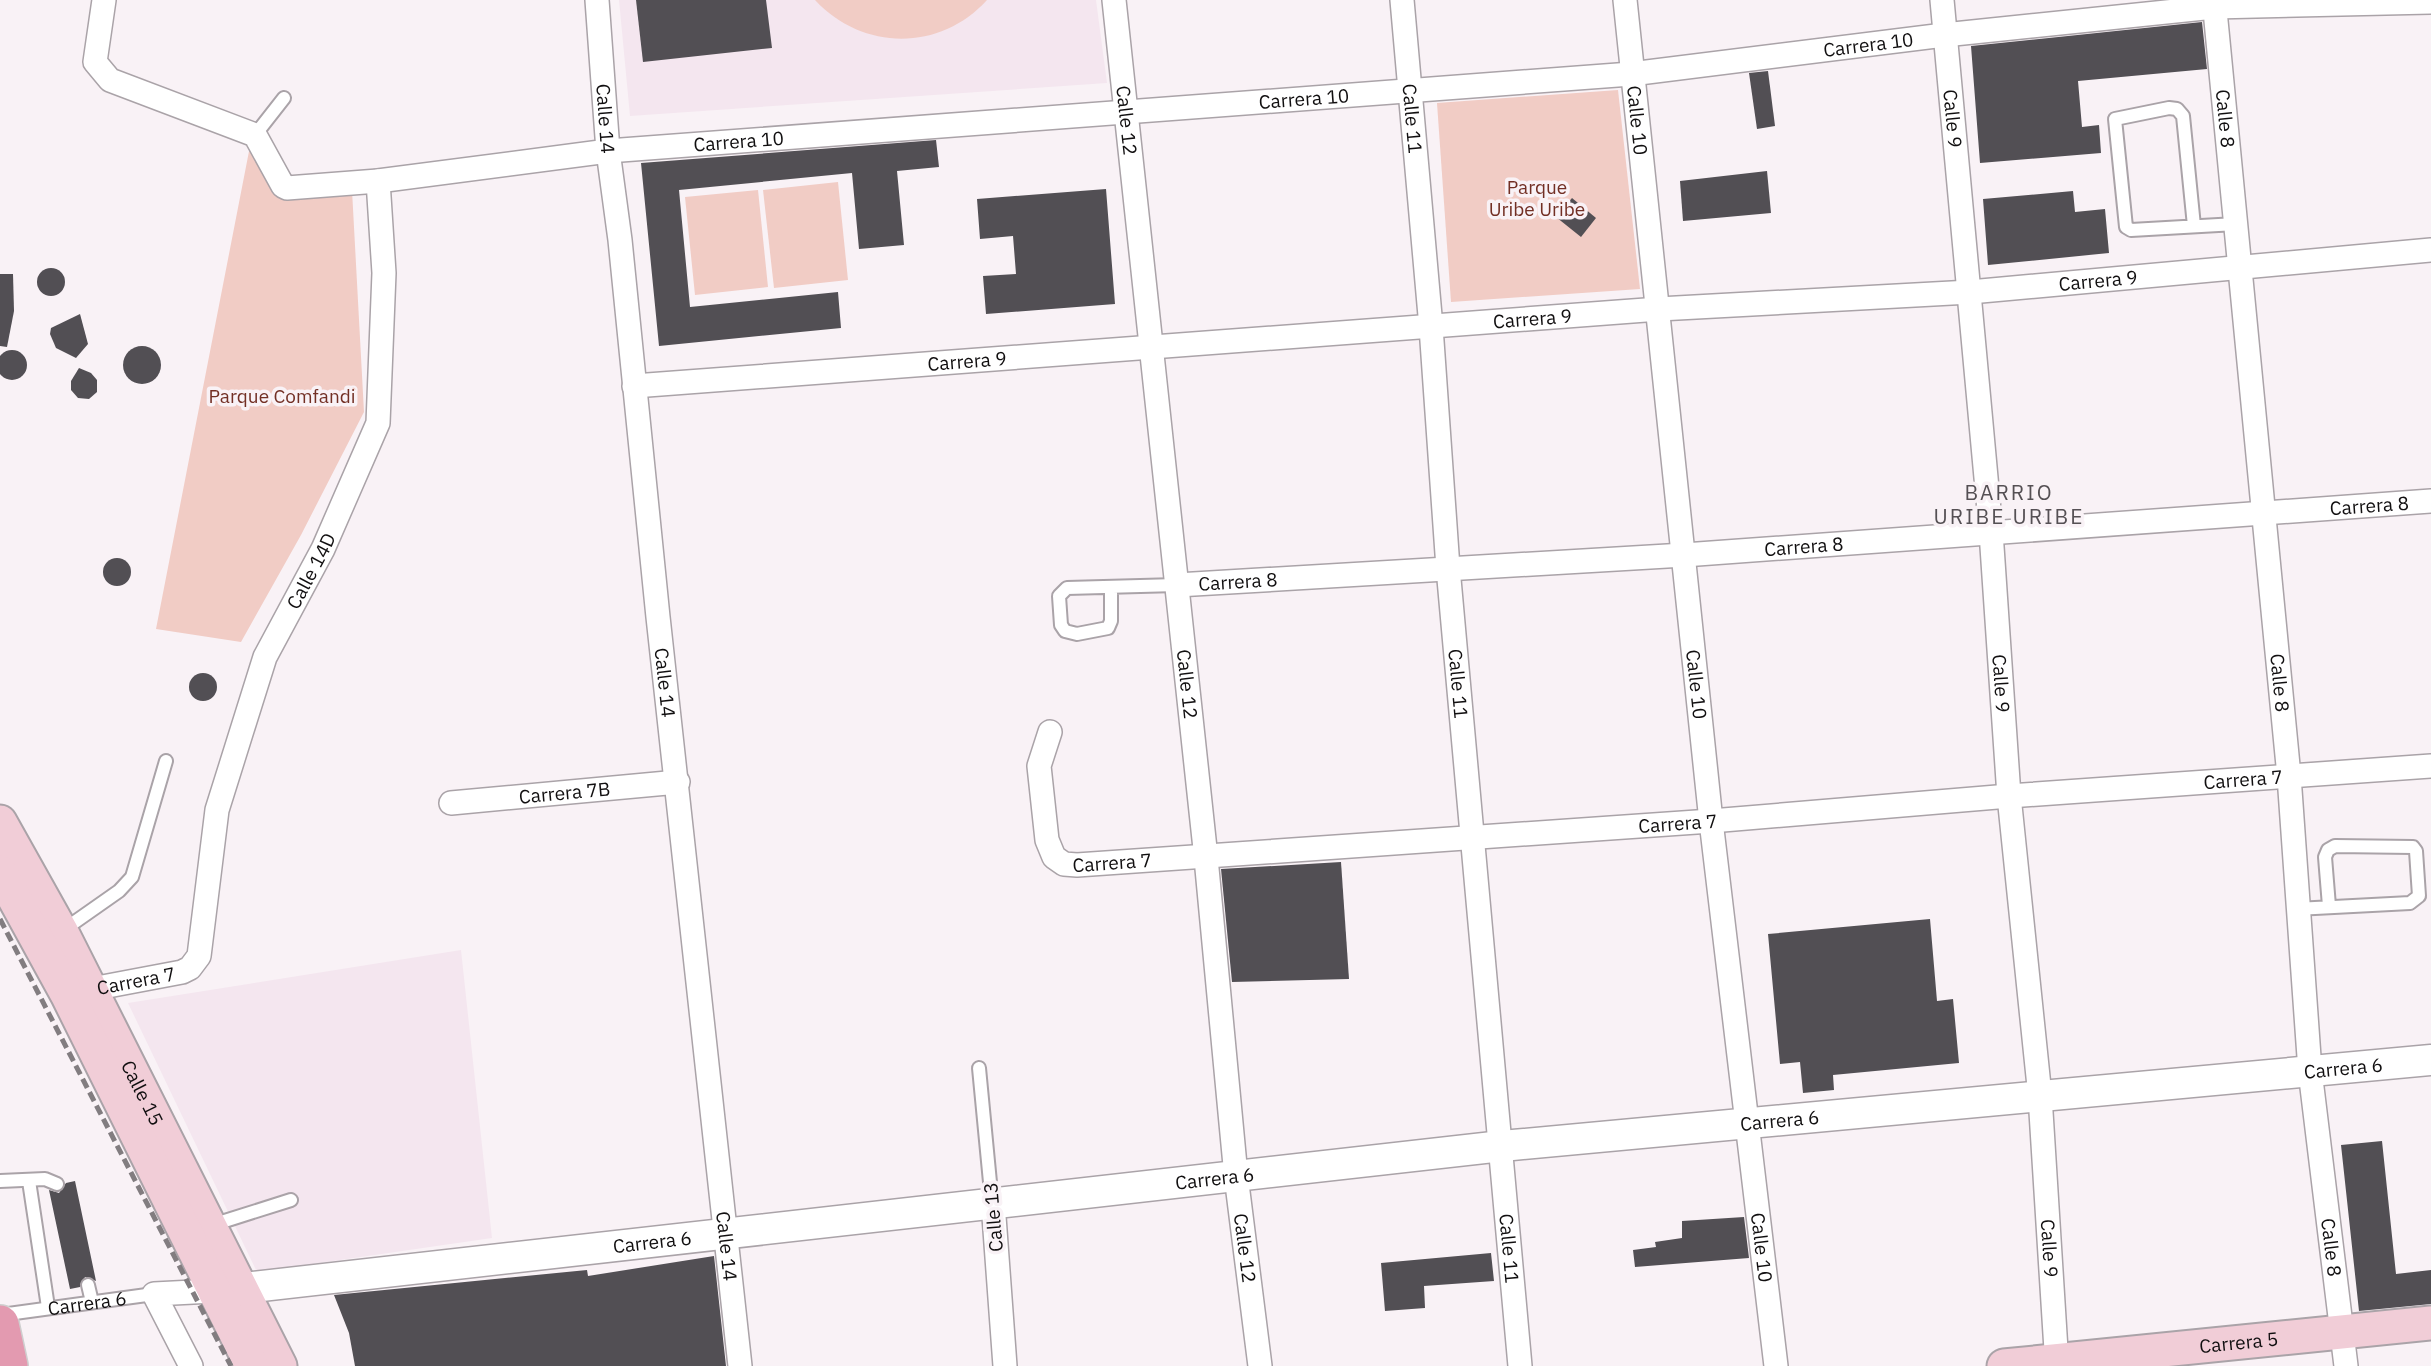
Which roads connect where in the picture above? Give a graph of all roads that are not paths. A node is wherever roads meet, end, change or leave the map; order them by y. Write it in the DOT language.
graph roads {
  1 [pos="104,0"];
  2 [pos="597,0"];
  3 [pos="1114,0"];
  4 [pos="1402,0"];
  5 [pos="1625,0"];
  6 [pos="1942,0"];
  7 [pos="2431,2"];
  8 [pos="2214,3"];
  9 [pos="1944,35"];
  10 [pos="1631,74"];
  11 [pos="1412,92"];
  12 [pos="284,98"];
  13 [pos="1125,113"];
  14 [pos="255,135"];
  15 [pos="608,151"];
  16 [pos="378,181"];
  17 [pos="2236,224"];
  18 [pos="2194,226"];
  19 [pos="2431,250"];
  20 [pos="2240,267"];
  21 [pos="1970,292"];
  22 [pos="1659,309"];
  23 [pos="1431,327"];
  24 [pos="1149,348"];
  25 [pos="634,386"];
  26 [pos="2431,501"];
  27 [pos="2261,514"];
  28 [pos="1991,532"];
  29 [pos="1684,555"];
  30 [pos="1448,568"];
  31 [pos="1177,585"];
  32 [pos="1111,587"];
  33 [pos="1050,732"];
  34 [pos="166,761"];
  35 [pos="2431,766"];
  36 [pos="2289,776"];
  37 [pos="678,782"];
  38 [pos="2009,796"];
  39 [pos="451,803"];
  40 [pos="1710,821"];
  41 [pos="0,822"];
  42 [pos="1473,838"];
  43 [pos="1206,858"];
  44 [pos="0,872"];
  45 [pos="2329,906"];
  46 [pos="2297,909"];
  47 [pos="49,935"];
  48 [pos="199,956"];
  49 [pos="79,992"];
  50 [pos="2431,1060"];
  51 [pos="979,1068"];
  52 [pos="2310,1071"];
  53 [pos="2040,1096"];
  54 [pos="1748,1123"];
  55 [pos="1502,1146"];
  56 [pos="1236,1176"];
  57 [pos="0,1181"];
  58 [pos="29,1181"];
  59 [pos="57,1184"];
  60 [pos="291,1200"];
  61 [pos="993,1203"];
  62 [pos="208,1226"];
  63 [pos="727,1233"];
  64 [pos="88,1286"];
  65 [pos="226,1290"];
  66 [pos="154,1294"];
  67 [pos="92,1302"];
  68 [pos="48,1307"];
  69 [pos="0,1315"];
  70 [pos="2431,1323"];
  71 [pos="0,1324"];
  72 [pos="2344,1330"];
  73 [pos="2056,1364"];
  74 [pos="9,1366"];
  75 [pos="191,1366"];
  76 [pos="252,1366"];
  77 [pos="280,1366"];
  78 [pos="740,1366"];
  79 [pos="1005,1366"];
  80 [pos="1260,1366"];
  81 [pos="1520,1366"];
  82 [pos="1776,1366"];
  83 [pos="2004,1366"];
  84 [pos="2346,1366"];
  1 -- 14 [label="street"];
  2 -- 15 [label="street, Calle 14"];
  3 -- 13 [label="street, Calle 12"];
  4 -- 11 [label="street, Calle 11"];
  5 -- 10 [label="street, Calle 10"];
  6 -- 9 [label="street, Calle 9"];
  7 -- 8 [label="street, Carrera 10"];
  8 -- 9 [label="street, Carrera 10"];
  8 -- 17 [label="street, Calle 8"];
  9 -- 10 [label="street, Carrera 10"];
  9 -- 21 [label="street, Calle 9"];
  10 -- 11 [label="street, Carrera 10"];
  10 -- 22 [label="street, Calle 10"];
  11 -- 13 [label="street, Carrera 10"];
  11 -- 23 [label="street, Calle 11"];
  12 -- 14 [label="lane"];
  13 -- 15 [label="street, Carrera 10"];
  13 -- 24 [label="street, Calle 12"];
  14 -- 16 [label="street, Carrera 10"];
  15 -- 16 [label="street, Carrera 10"];
  15 -- 25 [label="street, Calle 14"];
  16 -- 48 [label="street, Calle 14D"];
  17 -- 18 [label="lane"];
  17 -- 20 [label="street, Calle 8"];
  18 -- 18 [label="lane"];
  19 -- 20 [label="street, Carrera 9"];
  20 -- 21 [label="street, Carrera 9"];
  20 -- 27 [label="street, Calle 8"];
  21 -- 22 [label="street, Carrera 9"];
  21 -- 28 [label="street, Calle 9"];
  22 -- 23 [label="street, Carrera 9"];
  22 -- 29 [label="street, Calle 10"];
  23 -- 24 [label="street, Carrera 9"];
  23 -- 30 [label="street, Calle 11"];
  24 -- 25 [label="street, Carrera 9"];
  24 -- 31 [label="street, Calle 12"];
  25 -- 37 [label="street, Calle 14"];
  26 -- 27 [label="street, Carrera 8"];
  27 -- 28 [label="street, Carrera 8"];
  27 -- 36 [label="street, Calle 8"];
  28 -- 29 [label="street, Carrera 8"];
  28 -- 38 [label="street, Calle 9"];
  29 -- 30 [label="street, Carrera 8"];
  29 -- 40 [label="street, Calle 10"];
  30 -- 31 [label="street, Carrera 8"];
  30 -- 42 [label="street, Calle 11"];
  31 -- 32 [label="lane"];
  31 -- 43 [label="street, Calle 12"];
  32 -- 32 [label="lane"];
  33 -- 43 [label="street, Carrera 7"];
  34 -- 47 [label="lane"];
  35 -- 36 [label="street, Carrera 7"];
  36 -- 38 [label="street, Carrera 7"];
  36 -- 46 [label="street, Calle 8"];
  37 -- 39 [label="street, Carrera 7B"];
  37 -- 63 [label="street, Calle 14"];
  38 -- 40 [label="street, Carrera 7"];
  38 -- 53 [label="street, Calle 9"];
  40 -- 42 [label="street, Carrera 7"];
  40 -- 54 [label="street, Calle 10"];
  41 -- 47 [label="main road, Calle 15"];
  42 -- 43 [label="street, Carrera 7"];
  42 -- 55 [label="street, Calle 11"];
  43 -- 56 [label="street, Calle 12"];
  44 -- 47 [label="main road, Calle 15"];
  45 -- 45 [label="lane"];
  45 -- 46 [label="lane"];
  46 -- 52 [label="street, Calle 8"];
  47 -- 49 [label="main road, Calle 15"];
  48 -- 49 [label="street, Carrera 7"];
  49 -- 62 [label="main road, Calle 15"];
  49 -- 65 [label="main road, Calle 15"];
  50 -- 52 [label="street, Carrera 6"];
  51 -- 61 [label="lane, Calle 13"];
  52 -- 53 [label="street, Carrera 6"];
  52 -- 72 [label="street, Calle 8"];
  53 -- 54 [label="street, Carrera 6"];
  53 -- 73 [label="street, Calle 9"];
  54 -- 55 [label="street, Carrera 6"];
  54 -- 82 [label="street, Calle 10"];
  55 -- 56 [label="street, Carrera 6"];
  55 -- 81 [label="street, Calle 11"];
  56 -- 61 [label="street, Carrera 6"];
  56 -- 80 [label="street, Calle 12"];
  57 -- 58 [label="lane"];
  58 -- 59 [label="lane"];
  58 -- 68 [label="lane"];
  60 -- 62 [label="lane"];
  61 -- 63 [label="street, Carrera 6"];
  61 -- 79 [label="street, Calle 13"];
  62 -- 65 [label="main road, Calle 15"];
  63 -- 65 [label="street, Carrera 6"];
  63 -- 78 [label="street, Calle 14"];
  64 -- 67 [label="lane"];
  65 -- 66 [label="street, Carrera 6"];
  65 -- 76 [label="main road, Calle 15"];
  65 -- 77 [label="main road, Calle 15"];
  66 -- 67 [label="lane, Carrera 6"];
  66 -- 75 [label="street"];
  67 -- 68 [label="lane, Carrera 6"];
  68 -- 69 [label="lane, Carrera 6"];
  70 -- 72 [label="main road, Carrera 5"];
  71 -- 74 [label="main road"];
  72 -- 73 [label="main road, Carrera 5"];
  72 -- 84 [label="street, Calle 8"];
  73 -- 83 [label="main road, Carrera 5"];
}
